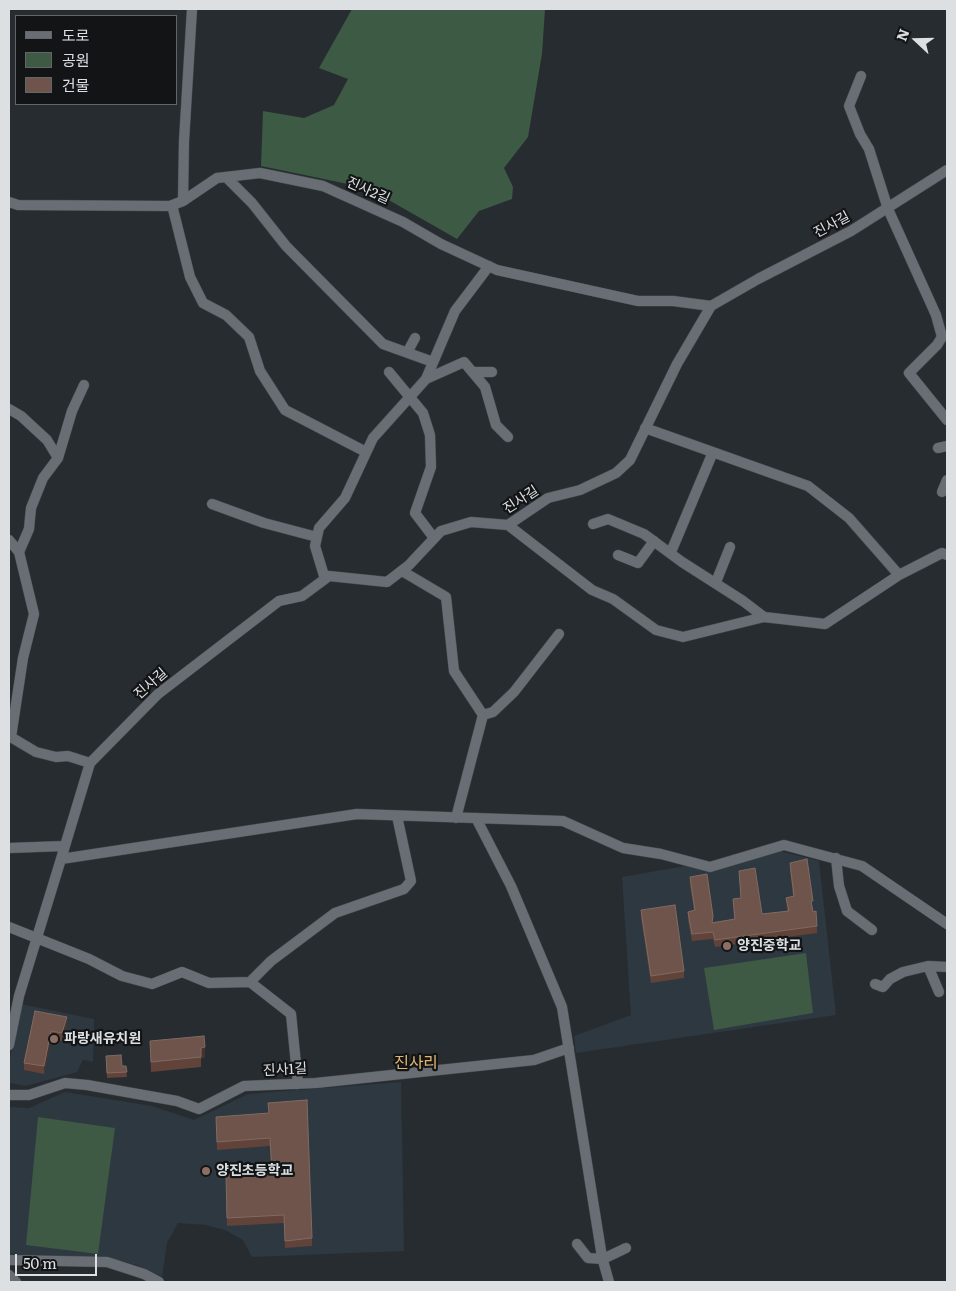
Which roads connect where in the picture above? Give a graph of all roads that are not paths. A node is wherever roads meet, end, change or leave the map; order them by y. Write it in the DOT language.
graph roads {
  1 [pos="192,9"];
  2 [pos="861,76"];
  3 [pos="947,170"];
  4 [pos="226,177"];
  5 [pos="183,201"];
  6 [pos="9,202"];
  7 [pos="172,205"];
  8 [pos="888,209"];
  9 [pos="489,266"];
  10 [pos="711,306"];
  11 [pos="944,336"];
  12 [pos="415,338"];
  13 [pos="408,351"];
  14 [pos="433,362"];
  15 [pos="389,372"];
  16 [pos="475,372"];
  17 [pos="492,372"];
  18 [pos="426,379"];
  19 [pos="84,385"];
  20 [pos="408,397"];
  21 [pos="9,409"];
  22 [pos="947,420"];
  23 [pos="645,428"];
  24 [pos="508,437"];
  25 [pos="366,452"];
  26 [pos="713,452"];
  27 [pos="58,458"];
  28 [pos="947,480"];
  29 [pos="942,492"];
  30 [pos="212,504"];
  31 [pos="593,524"];
  32 [pos="508,526"];
  33 [pos="317,538"];
  34 [pos="434,538"];
  35 [pos="9,540"];
  36 [pos="654,541"];
  37 [pos="730,547"];
  38 [pos="19,552"];
  39 [pos="671,552"];
  40 [pos="618,555"];
  41 [pos="947,555"];
  42 [pos="402,571"];
  43 [pos="899,575"];
  44 [pos="325,579"];
  45 [pos="716,582"];
  46 [pos="764,617"];
  47 [pos="559,634"];
  48 [pos="483,715"];
  49 [pos="10,736"];
  50 [pos="90,763"];
  51 [pos="397,816"];
  52 [pos="456,818"];
  53 [pos="476,818"];
  54 [pos="64,846"];
  55 [pos="9,848"];
  56 [pos="836,858"];
  57 [pos="61,859"];
  58 [pos="947,924"];
  59 [pos="9,927"];
  60 [pos="872,930"];
  61 [pos="37,937"];
  62 [pos="928,966"];
  63 [pos="947,967"];
  64 [pos="250,982"];
  65 [pos="875,984"];
  66 [pos="939,992"];
  67 [pos="19,996"];
  68 [pos="9,1001"];
  69 [pos="9,1045"];
  70 [pos="569,1048"];
  71 [pos="298,1084"];
  72 [pos="9,1095"];
  73 [pos="578,1244"];
  74 [pos="626,1248"];
  75 [pos="603,1259"];
  76 [pos="9,1260"];
  77 [pos="9,1275"];
  78 [pos="16,1282"];
  79 [pos="159,1282"];
  80 [pos="608,1282"];
  1 -- 5 [label="street"];
  2 -- 8 [label="street"];
  3 -- 8 [label="street, 진사길"];
  4 -- 5 [label="street, 진사2길"];
  4 -- 9 [label="street, 진사2길"];
  4 -- 13 [label="street"];
  5 -- 7 [label="street, 진사2길"];
  6 -- 7 [label="street, 진사2길"];
  7 -- 25 [label="street"];
  8 -- 10 [label="street, 진사길"];
  8 -- 11 [label="street"];
  9 -- 10 [label="street, 진사2길"];
  9 -- 14 [label="street"];
  10 -- 23 [label="street, 진사길"];
  11 -- 22 [label="street"];
  12 -- 13 [label="street"];
  13 -- 14 [label="street"];
  14 -- 18 [label="street"];
  15 -- 20 [label="street"];
  16 -- 17 [label="street"];
  16 -- 18 [label="street"];
  16 -- 24 [label="street"];
  18 -- 20 [label="street"];
  19 -- 27 [label="street"];
  20 -- 25 [label="street"];
  20 -- 34 [label="street"];
  21 -- 27 [label="street"];
  23 -- 26 [label="street"];
  23 -- 32 [label="street, 진사길"];
  25 -- 33 [label="street"];
  26 -- 39 [label="street"];
  26 -- 43 [label="street"];
  27 -- 38 [label="street"];
  28 -- 29 [label="street"];
  30 -- 33 [label="street"];
  31 -- 36 [label="street"];
  32 -- 34 [label="street, 진사길"];
  32 -- 46 [label="street"];
  33 -- 44 [label="street"];
  34 -- 42 [label="street, 진사길"];
  35 -- 38 [label="street"];
  36 -- 39 [label="street"];
  36 -- 40 [label="street"];
  37 -- 45 [label="street"];
  38 -- 49 [label="street"];
  39 -- 45 [label="street"];
  41 -- 43 [label="street"];
  42 -- 44 [label="street, 진사길"];
  42 -- 48 [label="street"];
  43 -- 46 [label="street"];
  44 -- 50 [label="street, 진사길"];
  45 -- 46 [label="street"];
  47 -- 48 [label="street"];
  48 -- 52 [label="street"];
  49 -- 50 [label="street"];
  50 -- 54 [label="street, 진사길"];
  51 -- 52 [label="street"];
  51 -- 57 [label="street"];
  51 -- 64 [label="street"];
  52 -- 53 [label="street"];
  53 -- 56 [label="street"];
  53 -- 70 [label="street"];
  54 -- 55 [label="street"];
  54 -- 57 [label="street, 진사길"];
  56 -- 58 [label="street"];
  56 -- 60 [label="street"];
  57 -- 61 [label="street, 진사길"];
  59 -- 61 [label="street"];
  61 -- 64 [label="street"];
  61 -- 67 [label="street, 진사길"];
  62 -- 63 [label="street"];
  62 -- 65 [label="street"];
  62 -- 66 [label="street"];
  64 -- 71 [label="street"];
  67 -- 68 [label="street"];
  67 -- 69 [label="street, 진사길"];
  70 -- 71 [label="street, 진사1길"];
  70 -- 75 [label="street"];
  71 -- 72 [label="street, 진사1길"];
  73 -- 75 [label="street"];
  74 -- 75 [label="street"];
  75 -- 80 [label="street"];
  76 -- 79 [label="street"];
  77 -- 78 [label="street"];
}
